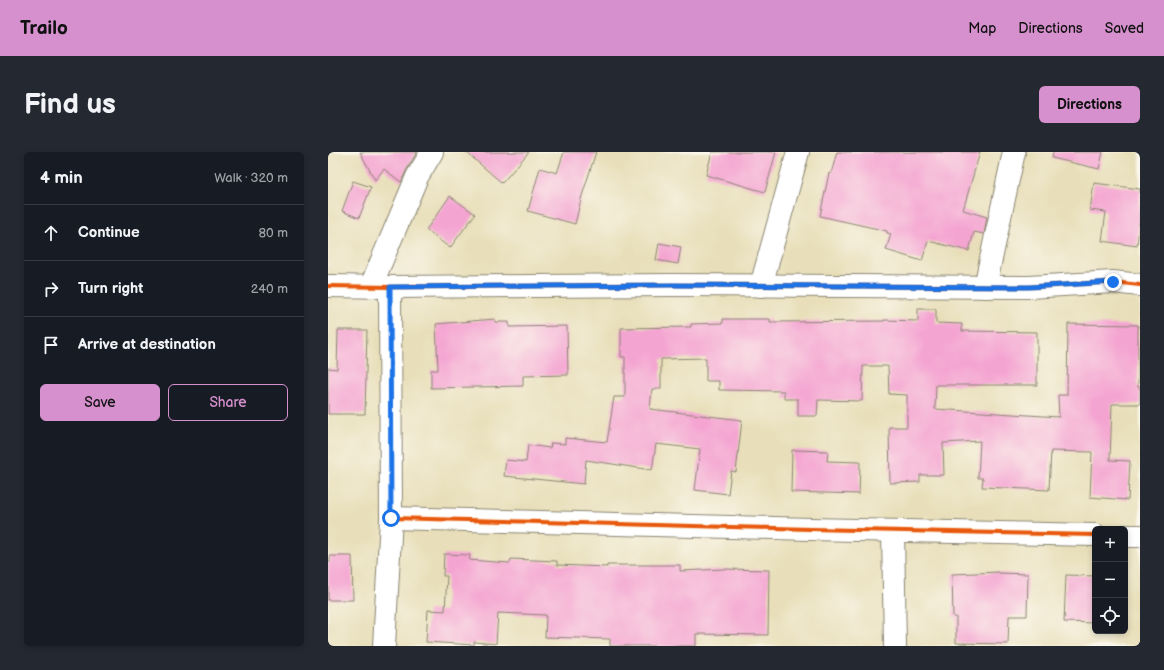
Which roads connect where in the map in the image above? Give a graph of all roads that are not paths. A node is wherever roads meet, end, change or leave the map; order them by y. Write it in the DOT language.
graph roads {
  1 [pos="432,152"];
  2 [pos="798,152"];
  3 [pos="1014,152"];
  4 [pos="1140,285"];
  5 [pos="328,286"];
  6 [pos="381,286"];
  7 [pos="761,286"];
  8 [pos="985,287"];
  9 [pos="391,518"];
  10 [pos="893,531"];
  11 [pos="1092,535"];
  12 [pos="1128,536"];
  13 [pos="1140,536"];
  14 [pos="384,646"];
  15 [pos="895,646"];
  1 -- 6 [label="street"];
  2 -- 7 [label="street"];
  3 -- 8 [label="street"];
  4 -- 8 [label="street"];
  5 -- 6 [label="street"];
  6 -- 7 [label="street"];
  6 -- 9 [label="street"];
  7 -- 8 [label="street"];
  9 -- 10 [label="street"];
  9 -- 14 [label="street"];
  10 -- 11 [label="street"];
  10 -- 15 [label="street"];
  12 -- 13 [label="street"];
}
